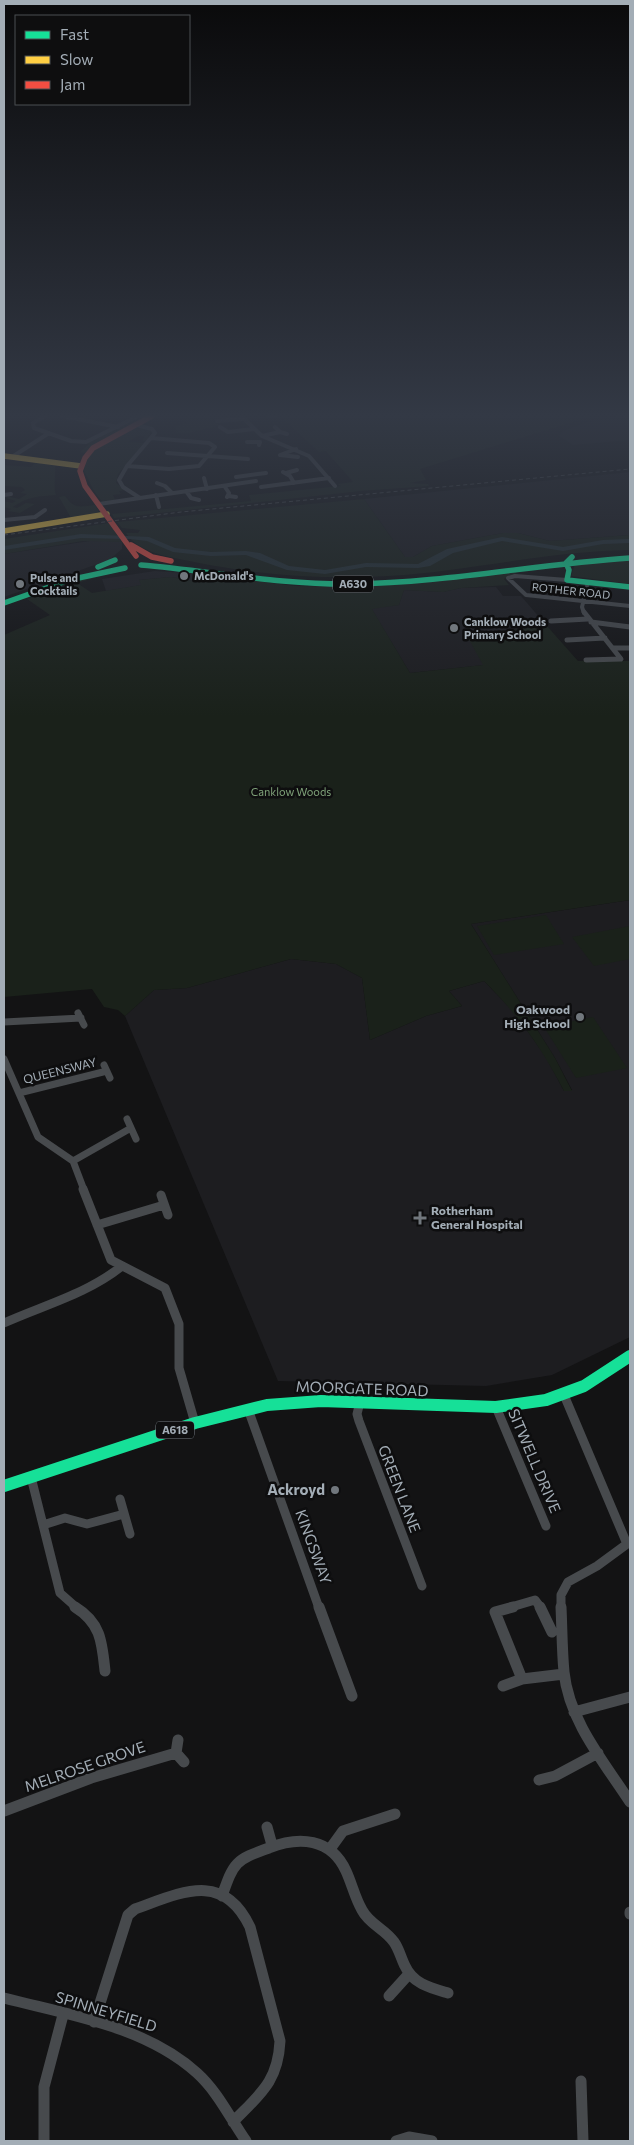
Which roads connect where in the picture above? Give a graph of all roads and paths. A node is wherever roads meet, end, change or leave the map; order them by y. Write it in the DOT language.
graph roads {
  1 [pos="36,516"];
  2 [pos="95,516"];
  3 [pos="109,516"];
  4 [pos="4,520"];
  5 [pos="4,531"];
  6 [pos="123,538"];
  7 [pos="630,554"];
  8 [pos="630,558"];
  9 [pos="118,559"];
  10 [pos="140,560"];
  11 [pos="569,560"];
  12 [pos="124,568"];
  13 [pos="217,570"];
  14 [pos="567,580"];
  15 [pos="66,581"];
  16 [pos="588,582"];
  17 [pos="630,586"];
  18 [pos="48,590"];
  19 [pos="4,599"];
  20 [pos="583,601"];
  21 [pos="4,604"];
  22 [pos="630,606"];
  23 [pos="590,620"];
  24 [pos="551,621"];
  25 [pos="630,626"];
  26 [pos="605,638"];
  27 [pos="566,640"];
  28 [pos="614,648"];
  29 [pos="630,648"];
  30 [pos="586,660"];
  31 [pos="81,1019"];
  32 [pos="4,1022"];
  33 [pos="4,1059"];
  34 [pos="107,1071"];
  35 [pos="19,1093"];
  36 [pos="127,1119"];
  37 [pos="131,1128"];
  38 [pos="136,1140"];
  39 [pos="72,1161"];
  40 [pos="161,1195"];
  41 [pos="164,1205"];
  42 [pos="168,1215"];
  43 [pos="97,1225"];
  44 [pos="122,1266"];
  45 [pos="4,1323"];
  46 [pos="630,1356"];
  47 [pos="564,1395"];
  48 [pos="360,1402"];
  49 [pos="496,1407"];
  50 [pos="248,1409"];
  51 [pos="195,1423"];
  52 [pos="31,1476"];
  53 [pos="4,1486"];
  54 [pos="120,1499"];
  55 [pos="124,1514"];
  56 [pos="43,1525"];
  57 [pos="546,1526"];
  58 [pos="130,1534"];
  59 [pos="422,1586"];
  60 [pos="552,1632"];
  61 [pos="105,1670"];
  62 [pos="564,1674"];
  63 [pos="522,1679"];
  64 [pos="503,1686"];
  65 [pos="352,1696"];
  66 [pos="630,1697"];
  67 [pos="574,1712"];
  68 [pos="178,1740"];
  69 [pos="176,1752"];
  70 [pos="598,1753"];
  71 [pos="184,1762"];
  72 [pos="540,1780"];
  73 [pos="630,1802"];
  74 [pos="4,1811"];
  75 [pos="395,1814"];
  76 [pos="267,1826"];
  77 [pos="272,1845"];
  78 [pos="330,1849"];
  79 [pos="222,1896"];
  80 [pos="408,1975"];
  81 [pos="448,1992"];
  82 [pos="389,1996"];
  83 [pos="4,1998"];
  84 [pos="63,2015"];
  85 [pos="94,2022"];
  86 [pos="581,2081"];
  87 [pos="232,2122"];
  88 [pos="44,2141"];
  89 [pos="246,2141"];
  90 [pos="396,2141"];
  91 [pos="432,2141"];
  92 [pos="583,2141"];
  1 -- 4 [label="street"];
  2 -- 5 [label="main road"];
  3 -- 6 [label="main road"];
  6 -- 9 [label="main road"];
  6 -- 10 [label="main road"];
  6 -- 13 [label="main road, A630"];
  7 -- 11 [label="main road, A630"];
  8 -- 11 [label="main road, A630"];
  9 -- 10 [label="main road, A630"];
  9 -- 12 [label="main road"];
  9 -- 19 [label="main road, A630"];
  10 -- 11 [label="main road, A630"];
  10 -- 12 [label="main road, A630"];
  10 -- 13 [label="main road, A630"];
  11 -- 13 [label="main road, A630"];
  11 -- 14 [label="main road"];
  12 -- 15 [label="main road, A630"];
  14 -- 16 [label="main road"];
  14 -- 20 [label="street, ROTHER ROAD"];
  15 -- 18 [label="main road"];
  15 -- 21 [label="main road, A630"];
  16 -- 17 [label="main road"];
  16 -- 20 [label="street"];
  18 -- 21 [label="street"];
  20 -- 22 [label="street, ROTHER ROAD"];
  20 -- 23 [label="street"];
  23 -- 24 [label="street"];
  23 -- 25 [label="street"];
  23 -- 26 [label="street"];
  26 -- 27 [label="street"];
  26 -- 28 [label="street"];
  28 -- 29 [label="street"];
  28 -- 30 [label="street"];
  31 -- 32 [label="street"];
  33 -- 35 [label="street, QUEENSWAY"];
  34 -- 35 [label="street, QUEENSWAY"];
  35 -- 39 [label="street, QUEENSWAY"];
  36 -- 37 [label="street"];
  37 -- 38 [label="street"];
  37 -- 39 [label="street"];
  39 -- 43 [label="street"];
  40 -- 41 [label="street"];
  41 -- 42 [label="street"];
  41 -- 43 [label="street"];
  43 -- 44 [label="street"];
  44 -- 45 [label="street"];
  44 -- 51 [label="street"];
  46 -- 47 [label="main road, MOORGATE ROAD / A618"];
  47 -- 49 [label="main road, MOORGATE ROAD / A618"];
  47 -- 62 [label="street"];
  48 -- 49 [label="main road, MOORGATE ROAD / A618"];
  48 -- 50 [label="main road, MOORGATE ROAD / A618"];
  48 -- 59 [label="street, GREEN LANE"];
  49 -- 57 [label="street, SITWELL DRIVE"];
  50 -- 51 [label="main road, MOORGATE ROAD / A618"];
  50 -- 65 [label="street, KINGSWAY"];
  51 -- 52 [label="main road, MOORGATE ROAD / A618"];
  52 -- 53 [label="main road, MOORGATE ROAD / A618"];
  52 -- 56 [label="street"];
  54 -- 55 [label="street"];
  55 -- 56 [label="street"];
  55 -- 58 [label="street"];
  56 -- 61 [label="street"];
  60 -- 63 [label="street"];
  62 -- 63 [label="street"];
  62 -- 67 [label="street"];
  63 -- 64 [label="street"];
  66 -- 67 [label="street"];
  67 -- 70 [label="street"];
  68 -- 69 [label="street"];
  69 -- 71 [label="street"];
  69 -- 74 [label="street, MELROSE GROVE"];
  70 -- 72 [label="street"];
  70 -- 73 [label="street"];
  75 -- 78 [label="street"];
  76 -- 77 [label="street"];
  77 -- 78 [label="street"];
  77 -- 79 [label="street"];
  78 -- 80 [label="street"];
  79 -- 85 [label="street"];
  79 -- 87 [label="street"];
  80 -- 81 [label="street"];
  80 -- 82 [label="street"];
  83 -- 84 [label="street, SPINNEYFIELD"];
  84 -- 85 [label="street, SPINNEYFIELD"];
  84 -- 88 [label="street"];
  85 -- 87 [label="street, SPINNEYFIELD"];
  86 -- 92 [label="street"];
  87 -- 89 [label="street, SPINNEYFIELD"];
  90 -- 91 [label="street"];
}
